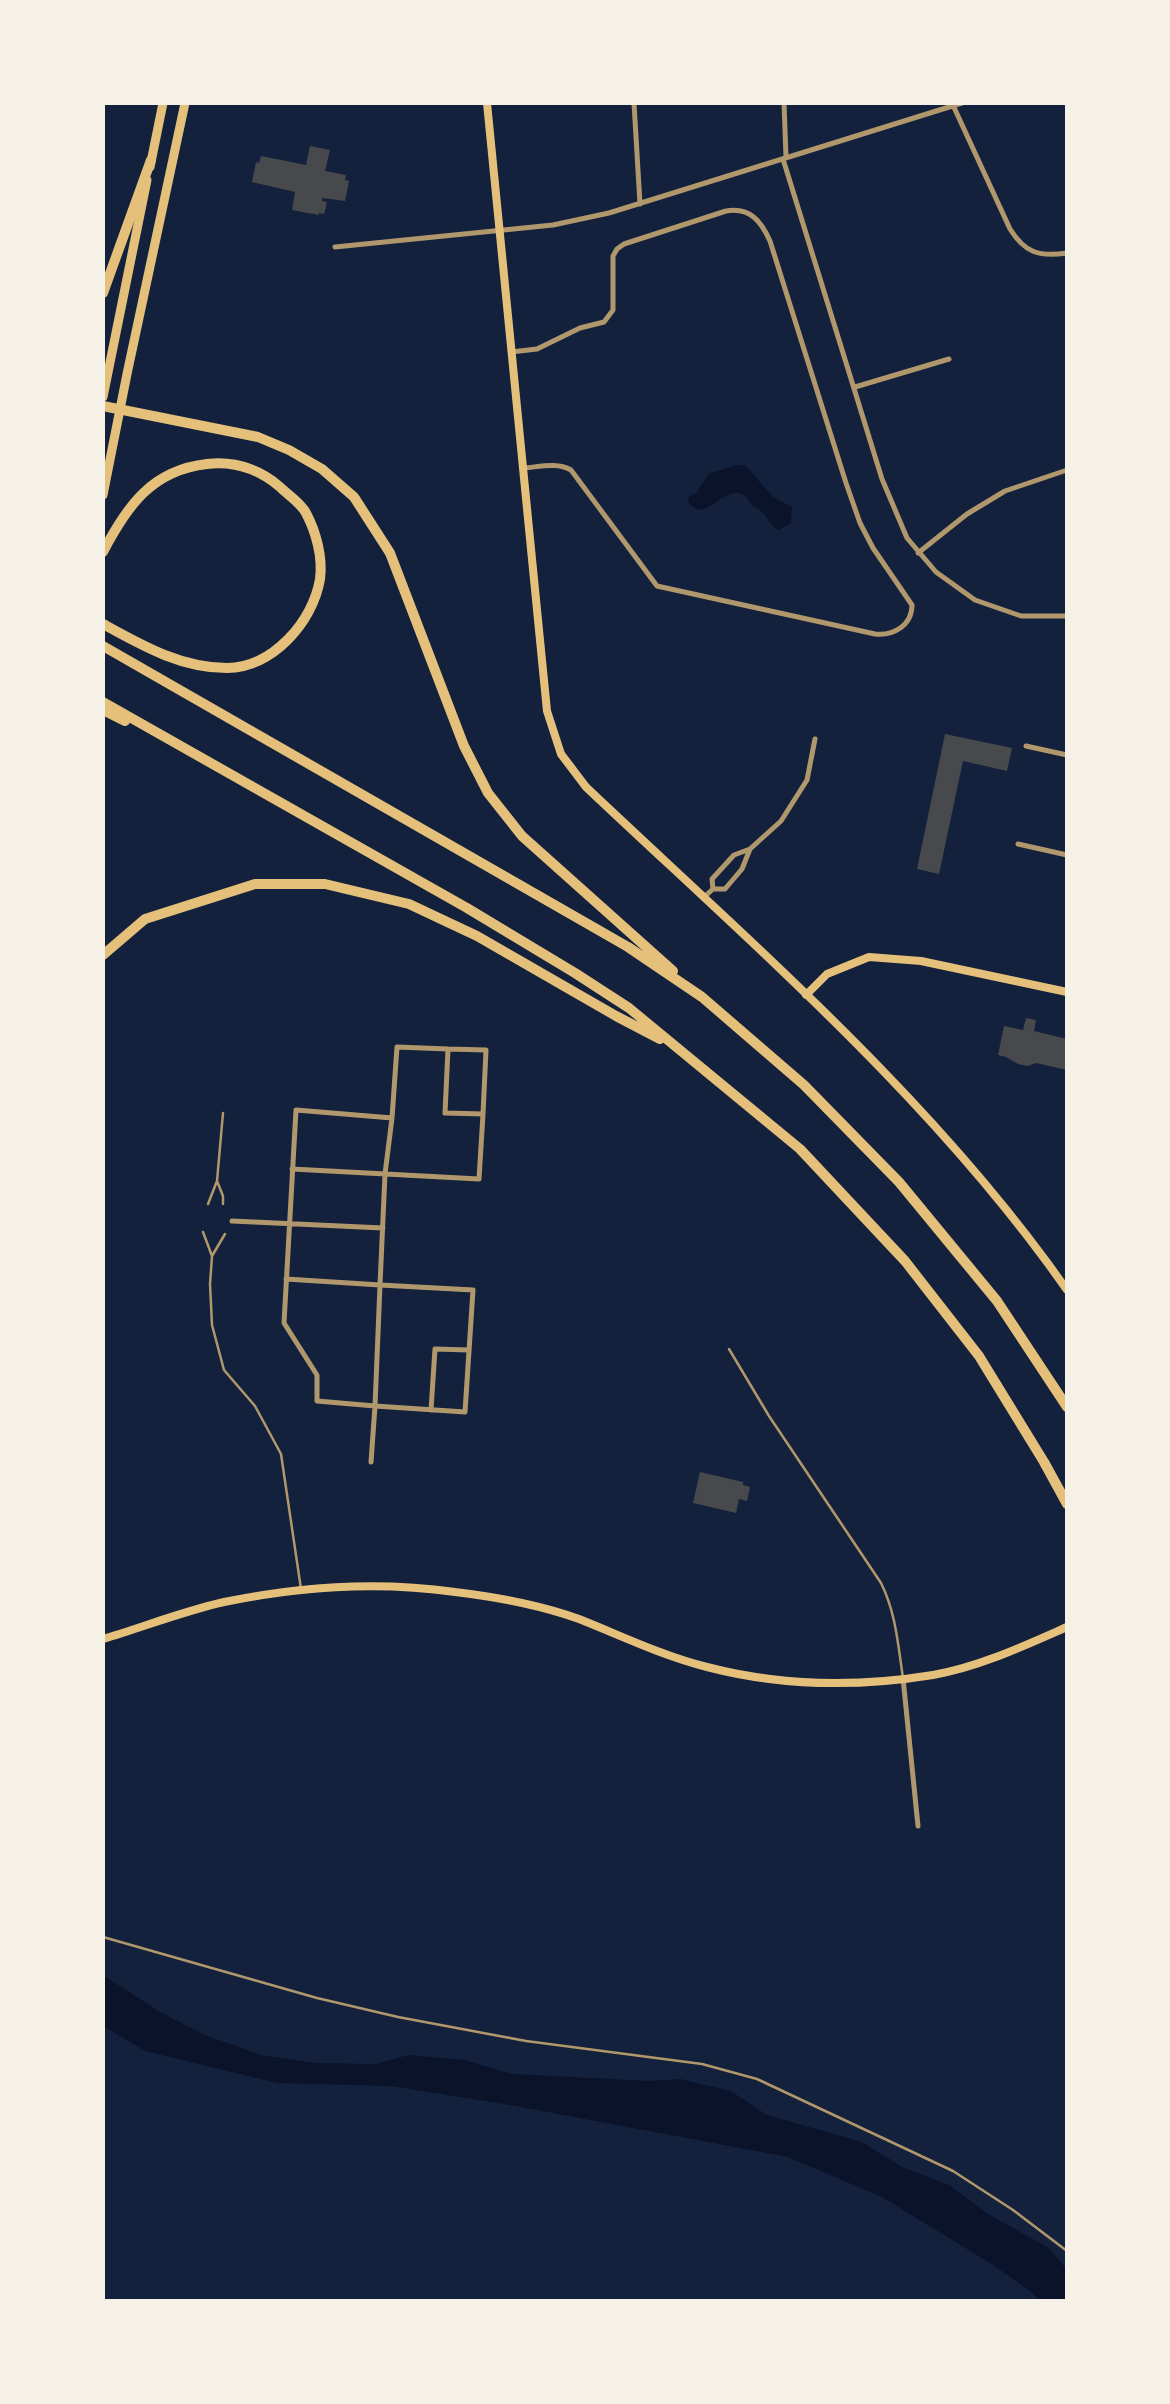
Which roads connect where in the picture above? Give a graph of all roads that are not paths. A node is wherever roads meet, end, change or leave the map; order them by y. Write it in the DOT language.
graph roads {
  1 [pos="163,103"];
  2 [pos="185,103"];
  3 [pos="487,103"];
  4 [pos="634,103"];
  5 [pos="784,103"];
  6 [pos="962,103"];
  7 [pos="953,105"];
  8 [pos="784,158"];
  9 [pos="151,160"];
  10 [pos="640,204"];
  11 [pos="499,229"];
  12 [pos="335,247"];
  13 [pos="1067,253"];
  14 [pos="103,293"];
  15 [pos="511,352"];
  16 [pos="949,359"];
  17 [pos="855,387"];
  18 [pos="103,397"];
  19 [pos="103,406"];
  20 [pos="120,408"];
  21 [pos="523,468"];
  22 [pos="1067,470"];
  23 [pos="103,495"];
  24 [pos="103,552"];
  25 [pos="918,553"];
  26 [pos="1067,616"];
  27 [pos="103,624"];
  28 [pos="103,646"];
  29 [pos="103,702"];
  30 [pos="103,710"];
  31 [pos="815,739"];
  32 [pos="1026,746"];
  33 [pos="1067,755"];
  34 [pos="267,794"];
  35 [pos="1018,844"];
  36 [pos="750,849"];
  37 [pos="1067,855"];
  38 [pos="713,889"];
  39 [pos="703,898"];
  40 [pos="103,955"];
  41 [pos="1067,992"];
  42 [pos="806,995"];
  43 [pos="702,997"];
  44 [pos="677,1047"];
  45 [pos="448,1049"];
  46 [pos="223,1113"];
  47 [pos="484,1114"];
  48 [pos="392,1118"];
  49 [pos="292,1169"];
  50 [pos="385,1174"];
  51 [pos="217,1181"];
  52 [pos="208,1204"];
  53 [pos="223,1204"];
  54 [pos="232,1221"];
  55 [pos="289,1224"];
  56 [pos="383,1228"];
  57 [pos="203,1232"];
  58 [pos="225,1234"];
  59 [pos="212,1256"];
  60 [pos="286,1279"];
  61 [pos="380,1284"];
  62 [pos="1067,1290"];
  63 [pos="729,1349"];
  64 [pos="469,1350"];
  65 [pos="375,1406"];
  66 [pos="1067,1407"];
  67 [pos="431,1409"];
  68 [pos="371,1462"];
  69 [pos="1067,1504"];
  70 [pos="301,1590"];
  71 [pos="1067,1627"];
  72 [pos="103,1639"];
  73 [pos="903,1678"];
  74 [pos="918,1826"];
  75 [pos="103,1937"];
  76 [pos="1067,2251"];
  1 -- 9 [label="main road"];
  2 -- 20 [label="main road"];
  3 -- 11 [label="main road"];
  4 -- 10 [label="street"];
  5 -- 8 [label="street"];
  6 -- 7 [label="street"];
  7 -- 8 [label="street"];
  7 -- 13 [label="street"];
  8 -- 10 [label="street"];
  8 -- 17 [label="street"];
  9 -- 14 [label="highway"];
  9 -- 18 [label="main road"];
  10 -- 11 [label="street"];
  11 -- 12 [label="street"];
  11 -- 15 [label="main road"];
  15 -- 21 [label="main road"];
  15 -- 21 [label="street"];
  16 -- 17 [label="street"];
  17 -- 25 [label="street"];
  19 -- 20 [label="highway"];
  20 -- 23 [label="main road"];
  20 -- 43 [label="highway"];
  21 -- 39 [label="main road"];
  22 -- 25 [label="street"];
  24 -- 27 [label="highway"];
  25 -- 26 [label="street"];
  28 -- 43 [label="highway"];
  29 -- 34 [label="highway"];
  30 -- 34 [label="highway"];
  31 -- 36 [label="street"];
  32 -- 33 [label="street"];
  34 -- 44 [label="highway"];
  35 -- 37 [label="street"];
  36 -- 38 [label="street"];
  36 -- 38 [label="street"];
  38 -- 39 [label="street"];
  39 -- 42 [label="main road"];
  40 -- 44 [label="highway"];
  41 -- 42 [label="main road"];
  42 -- 62 [label="main road"];
  43 -- 66 [label="highway"];
  44 -- 69 [label="highway"];
  45 -- 47 [label="street"];
  45 -- 47 [label="street"];
  45 -- 48 [label="street"];
  46 -- 51 [label="lane"];
  47 -- 50 [label="street"];
  48 -- 49 [label="street"];
  48 -- 50 [label="street"];
  49 -- 50 [label="street"];
  49 -- 55 [label="street"];
  50 -- 56 [label="street"];
  51 -- 52 [label="lane"];
  51 -- 53 [label="lane"];
  54 -- 55 [label="street"];
  55 -- 56 [label="street"];
  55 -- 60 [label="street"];
  56 -- 61 [label="street"];
  57 -- 59 [label="lane"];
  58 -- 59 [label="lane"];
  59 -- 70 [label="lane"];
  60 -- 61 [label="street"];
  60 -- 65 [label="street"];
  61 -- 64 [label="street"];
  61 -- 65 [label="street"];
  63 -- 73 [label="lane"];
  64 -- 67 [label="street"];
  64 -- 67 [label="street"];
  65 -- 67 [label="street"];
  65 -- 68 [label="street"];
  70 -- 72 [label="main road"];
  70 -- 73 [label="main road"];
  71 -- 73 [label="main road"];
  73 -- 74 [label="street"];
  75 -- 76 [label="lane"];
}
